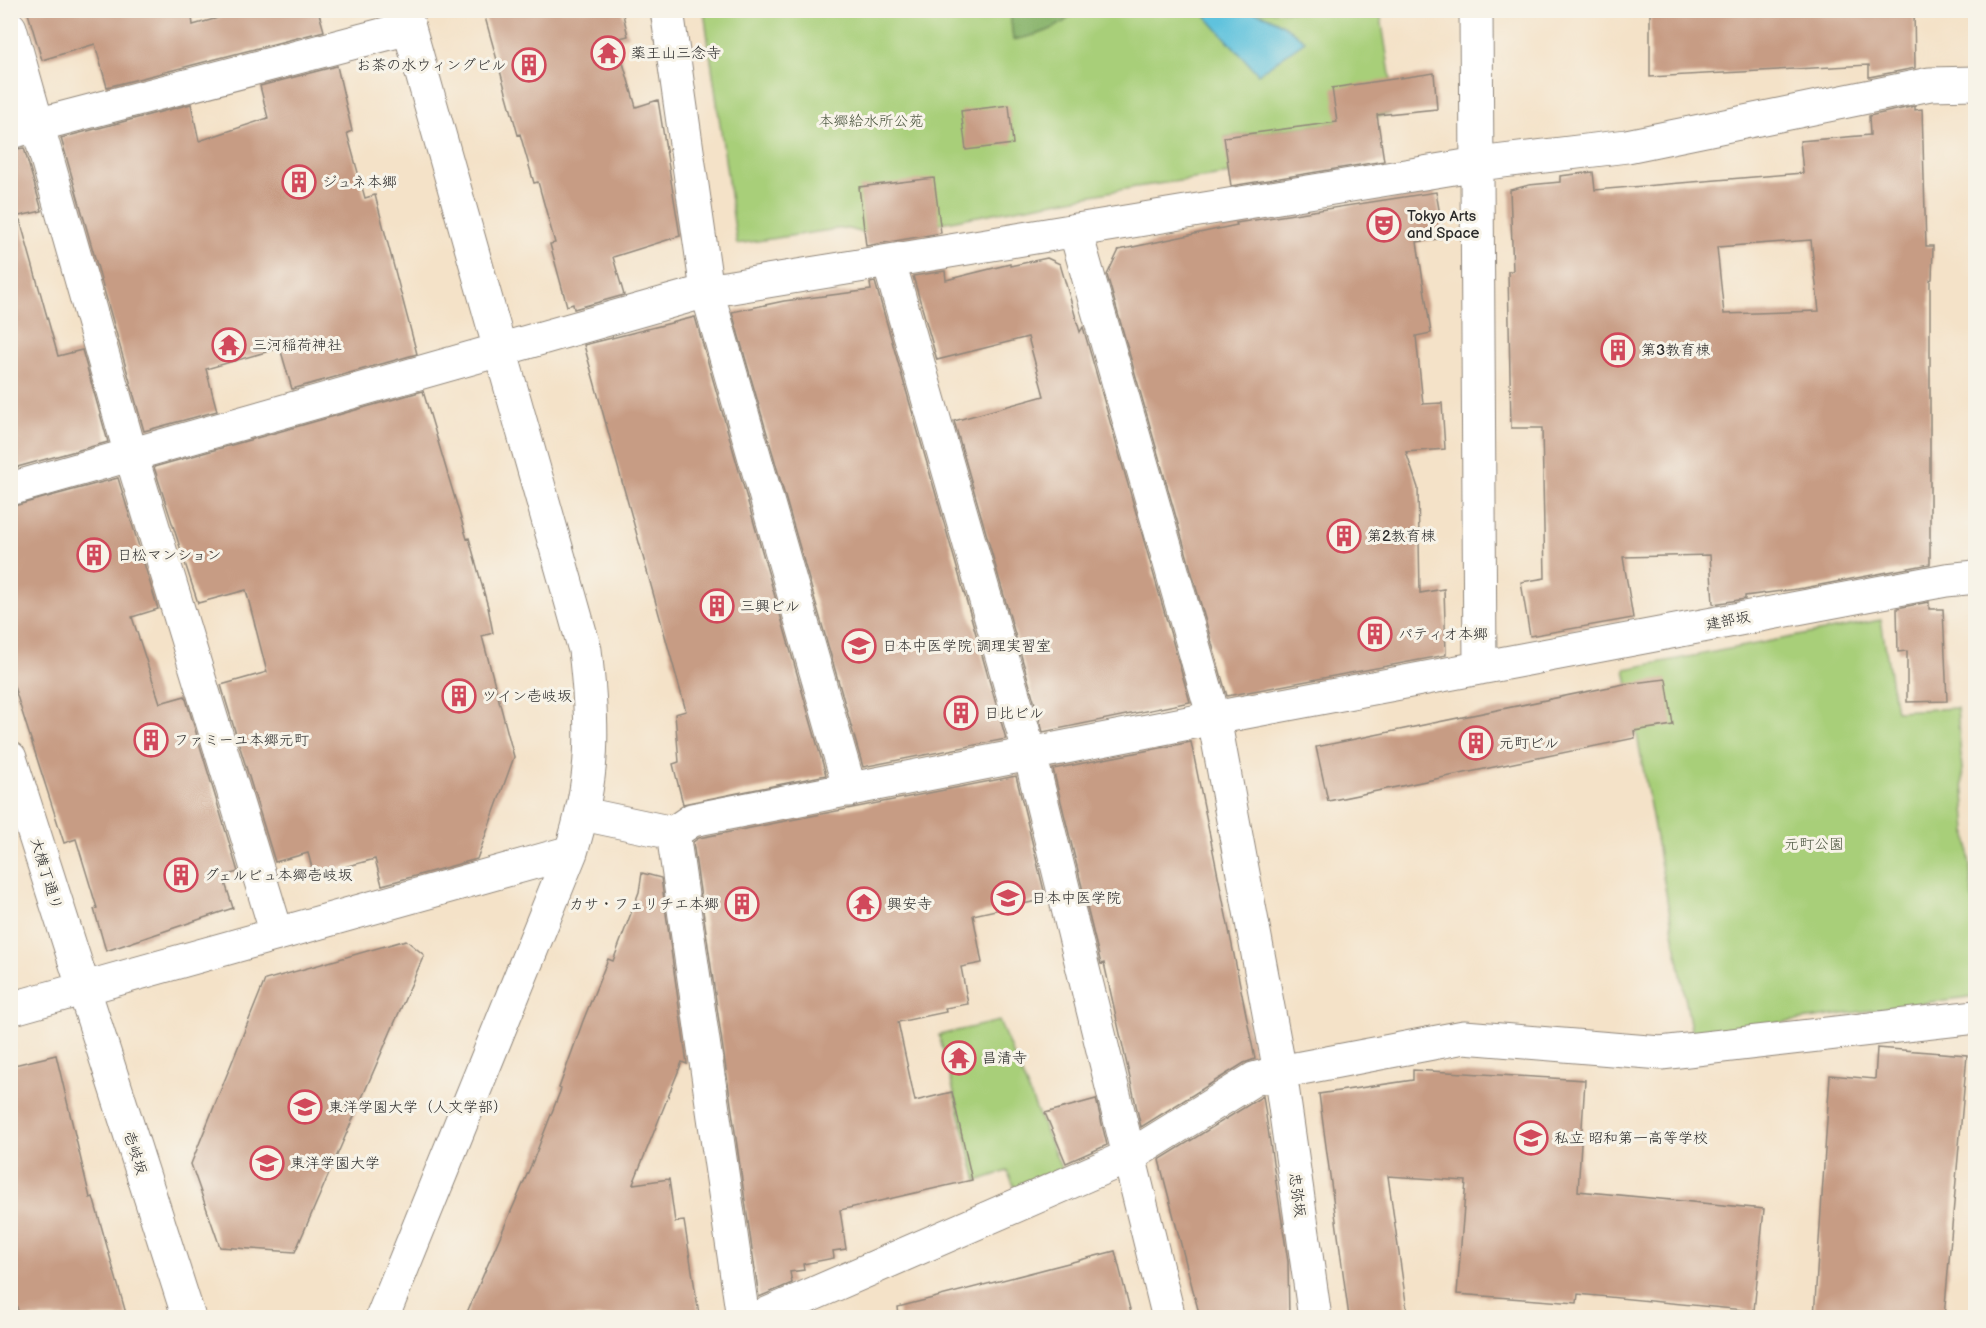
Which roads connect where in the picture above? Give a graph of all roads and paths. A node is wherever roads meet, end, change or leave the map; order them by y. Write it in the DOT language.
graph roads {
  1 [pos="667,10"];
  2 [pos="1476,10"];
  3 [pos="406,19"];
  4 [pos="10,28"];
  5 [pos="1976,83"];
  6 [pos="24,128"];
  7 [pos="1478,164"];
  8 [pos="1075,230"];
  9 [pos="889,262"];
  10 [pos="707,291"];
  11 [pos="500,351"];
  12 [pos="131,454"];
  13 [pos="10,489"];
  14 [pos="1976,577"];
  15 [pos="1480,668"];
  16 [pos="1214,718"];
  17 [pos="1030,754"];
  18 [pos="10,758"];
  19 [pos="850,790"];
  20 [pos="583,814"];
  21 [pos="673,833"];
  22 [pos="571,852"];
  23 [pos="277,934"];
  24 [pos="82,989"];
  25 [pos="10,1009"];
  26 [pos="1976,1017"];
  27 [pos="1280,1072"];
  28 [pos="1130,1156"];
  29 [pos="189,1317"];
  30 [pos="382,1317"];
  31 [pos="743,1317"];
  32 [pos="758,1317"];
  33 [pos="1169,1317"];
  34 [pos="1315,1317"];
  1 -- 10 [label="street"];
  2 -- 7 [label="street"];
  3 -- 6 [label="street"];
  3 -- 11 [label="street"];
  4 -- 6 [label="street"];
  5 -- 7 [label="street"];
  6 -- 12 [label="street"];
  7 -- 8 [label="street"];
  7 -- 15 [label="street"];
  8 -- 9 [label="street"];
  8 -- 16 [label="street, 忠弥坂"];
  9 -- 10 [label="street"];
  9 -- 17 [label="street"];
  10 -- 11 [label="street"];
  10 -- 19 [label="street"];
  11 -- 12 [label="street"];
  11 -- 20 [label="street"];
  12 -- 13 [label="street"];
  12 -- 23 [label="street"];
  14 -- 15 [label="street, 建部坂"];
  15 -- 16 [label="street, 建部坂"];
  16 -- 17 [label="street, 建部坂"];
  16 -- 27 [label="street, 忠弥坂"];
  17 -- 19 [label="street, 建部坂"];
  17 -- 28 [label="street"];
  18 -- 24 [label="street, 大横丁通り"];
  19 -- 21 [label="street, 建部坂"];
  20 -- 21 [label="street"];
  20 -- 22 [label="street"];
  21 -- 31 [label="street"];
  22 -- 23 [label="street"];
  22 -- 30 [label="street"];
  23 -- 24 [label="street"];
  24 -- 25 [label="street"];
  24 -- 29 [label="street, 壱岐坂"];
  26 -- 27 [label="street"];
  27 -- 28 [label="street"];
  27 -- 34 [label="street, 忠弥坂"];
  28 -- 32 [label="street"];
  28 -- 33 [label="street"];
}
